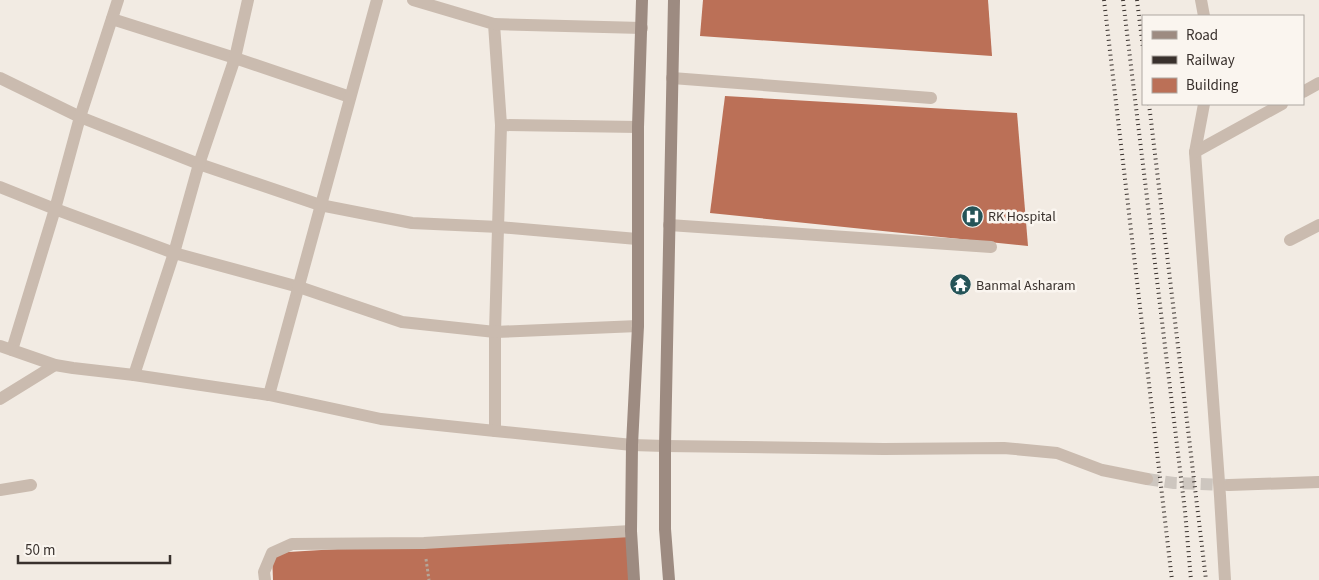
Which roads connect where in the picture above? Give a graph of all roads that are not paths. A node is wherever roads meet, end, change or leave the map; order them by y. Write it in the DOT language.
graph roads {
  1 [pos="118,0"];
  2 [pos="248,0"];
  3 [pos="377,0"];
  4 [pos="413,0"];
  5 [pos="642,0"];
  6 [pos="674,0"];
  7 [pos="1201,0"];
  8 [pos="1204,15"];
  9 [pos="112,19"];
  10 [pos="494,24"];
  11 [pos="642,28"];
  12 [pos="235,58"];
  13 [pos="0,78"];
  14 [pos="672,78"];
  15 [pos="1319,83"];
  16 [pos="1304,91"];
  17 [pos="350,97"];
  18 [pos="931,98"];
  19 [pos="1204,105"];
  20 [pos="1280,105"];
  21 [pos="80,117"];
  22 [pos="501,125"];
  23 [pos="638,126"];
  24 [pos="1195,152"];
  25 [pos="199,164"];
  26 [pos="0,187"];
  27 [pos="320,205"];
  28 [pos="55,209"];
  29 [pos="1319,225"];
  30 [pos="670,226"];
  31 [pos="499,227"];
  32 [pos="637,238"];
  33 [pos="1290,240"];
  34 [pos="991,247"];
  35 [pos="174,252"];
  36 [pos="300,286"];
  37 [pos="638,326"];
  38 [pos="495,332"];
  39 [pos="6,348"];
  40 [pos="55,364"];
  41 [pos="134,375"];
  42 [pos="269,396"];
  43 [pos="0,399"];
  44 [pos="495,432"];
  45 [pos="632,445"];
  46 [pos="665,446"];
  47 [pos="1147,478"];
  48 [pos="1319,482"];
  49 [pos="30,484"];
  50 [pos="1229,485"];
  51 [pos="0,490"];
  52 [pos="632,531"];
  53 [pos="265,580"];
  54 [pos="634,580"];
  55 [pos="669,580"];
  56 [pos="1225,580"];
  1 -- 9 [label="street"];
  2 -- 12 [label="street"];
  3 -- 17 [label="street"];
  4 -- 10 [label="street"];
  5 -- 11 [label="main road"];
  6 -- 14 [label="main road"];
  7 -- 8 [label="street"];
  9 -- 12 [label="street"];
  9 -- 21 [label="street"];
  10 -- 11 [label="street"];
  10 -- 22 [label="street"];
  11 -- 23 [label="main road"];
  12 -- 17 [label="street"];
  12 -- 25 [label="street"];
  13 -- 21 [label="street"];
  14 -- 18 [label="street"];
  14 -- 30 [label="main road"];
  15 -- 16 [label="street"];
  17 -- 27 [label="street"];
  19 -- 24 [label="street"];
  20 -- 24 [label="street"];
  21 -- 25 [label="street"];
  21 -- 28 [label="street"];
  22 -- 23 [label="street"];
  22 -- 31 [label="street"];
  23 -- 32 [label="main road"];
  24 -- 56 [label="street"];
  25 -- 27 [label="street"];
  25 -- 35 [label="street"];
  26 -- 28 [label="street"];
  27 -- 31 [label="street"];
  27 -- 36 [label="street"];
  28 -- 35 [label="street"];
  28 -- 39 [label="street"];
  29 -- 33 [label="street"];
  30 -- 34 [label="street"];
  30 -- 46 [label="main road"];
  31 -- 32 [label="street"];
  31 -- 38 [label="street"];
  32 -- 37 [label="main road"];
  35 -- 36 [label="street"];
  35 -- 41 [label="street"];
  36 -- 38 [label="street"];
  36 -- 42 [label="street"];
  37 -- 38 [label="street"];
  37 -- 45 [label="main road"];
  38 -- 44 [label="street"];
  39 -- 40 [label="street"];
  40 -- 41 [label="street"];
  40 -- 43 [label="street"];
  41 -- 42 [label="street"];
  42 -- 44 [label="street"];
  44 -- 45 [label="street"];
  45 -- 46 [label="street"];
  45 -- 52 [label="main road"];
  46 -- 47 [label="street"];
  46 -- 55 [label="main road"];
  48 -- 50 [label="street"];
  49 -- 51 [label="street"];
  52 -- 53 [label="street"];
  52 -- 54 [label="main road"];
}
